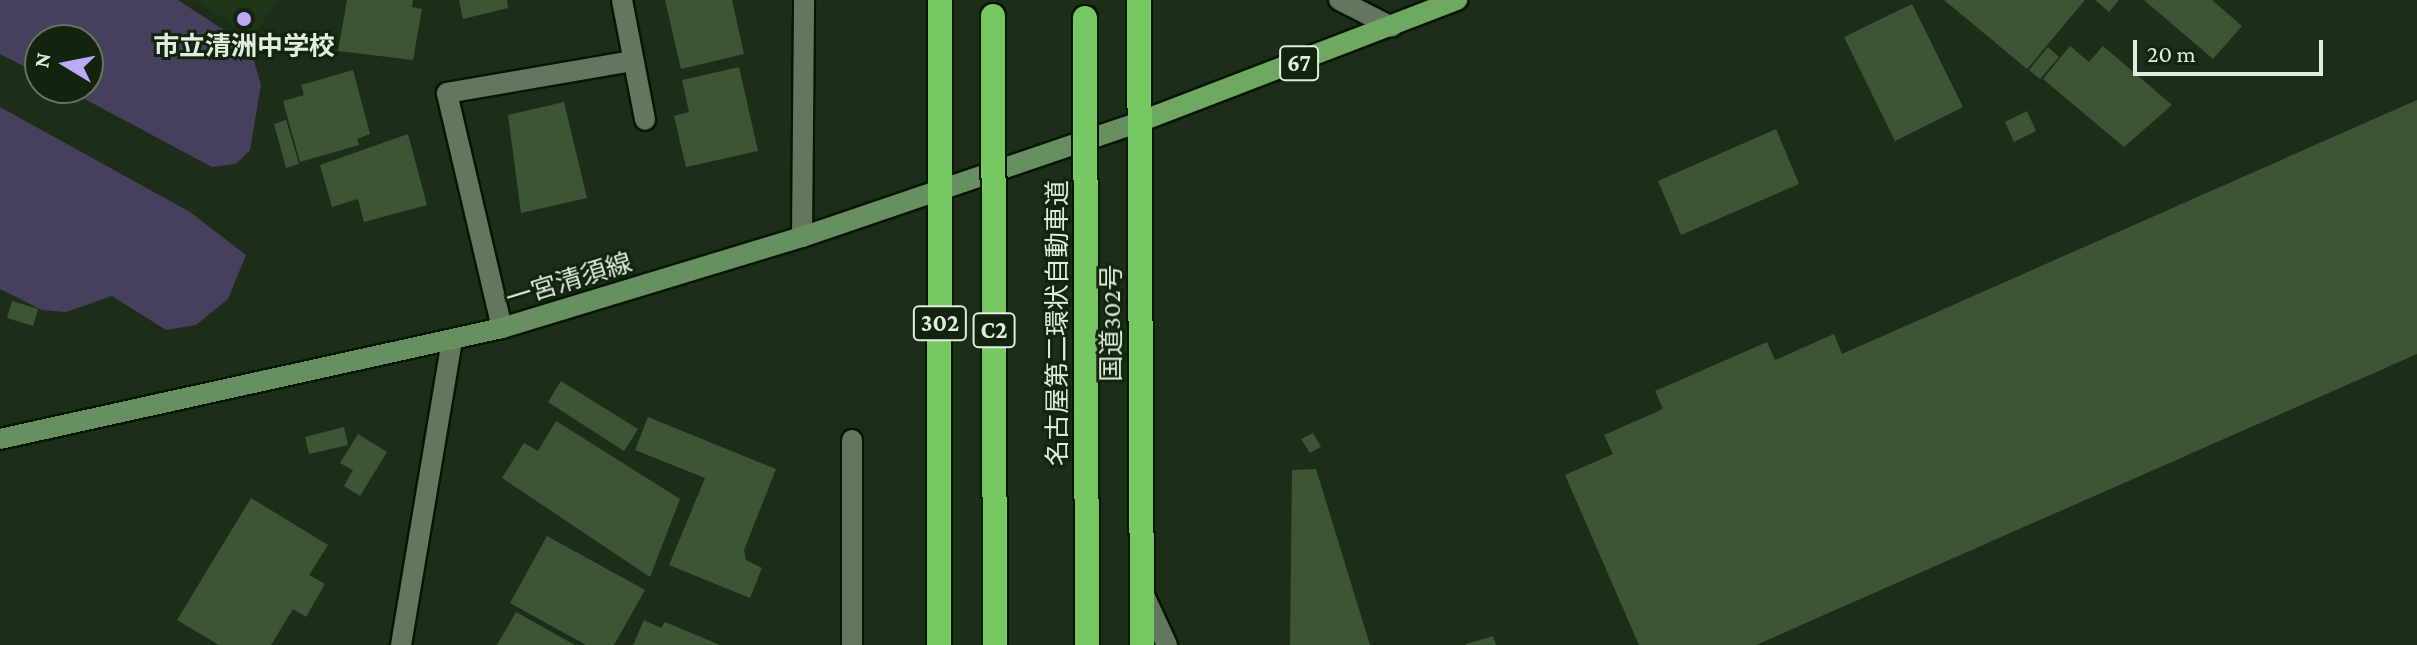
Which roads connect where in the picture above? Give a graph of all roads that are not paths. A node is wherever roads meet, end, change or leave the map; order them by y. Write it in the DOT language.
graph roads {
  1 [pos="622,0"];
  2 [pos="804,0"];
  3 [pos="940,0"];
  4 [pos="1085,0"];
  5 [pos="1139,0"];
  6 [pos="1339,0"];
  7 [pos="1457,0"];
  8 [pos="992,5"];
  9 [pos="1392,27"];
  10 [pos="633,61"];
  11 [pos="645,120"];
  12 [pos="1139,122"];
  13 [pos="940,192"];
  14 [pos="802,237"];
  15 [pos="502,328"];
  16 [pos="452,341"];
  17 [pos="0,439"];
  18 [pos="852,440"];
  19 [pos="1141,589"];
  20 [pos="401,645"];
  21 [pos="852,645"];
  22 [pos="939,645"];
  23 [pos="995,645"];
  24 [pos="1087,645"];
  25 [pos="1142,645"];
  26 [pos="1167,645"];
  1 -- 10 [label="street"];
  2 -- 14 [label="street"];
  3 -- 13 [label="highway, 302"];
  4 -- 24 [label="highway, 名古屋第二環状自動車道, bridge"];
  5 -- 12 [label="highway, 国道302号"];
  6 -- 9 [label="street"];
  7 -- 9 [label="main road, 67"];
  8 -- 23 [label="highway, C2, bridge"];
  9 -- 12 [label="main road, 67"];
  10 -- 11 [label="street"];
  10 -- 15 [label="street"];
  12 -- 13 [label="main road, 一宮清須線"];
  12 -- 19 [label="highway, 国道302号"];
  13 -- 14 [label="main road, 一宮清須線"];
  13 -- 22 [label="highway, 302"];
  14 -- 15 [label="main road, 一宮清須線"];
  15 -- 16 [label="main road, 一宮清須線"];
  16 -- 17 [label="main road, 一宮清須線"];
  16 -- 20 [label="street"];
  18 -- 21 [label="street"];
  19 -- 25 [label="highway, 国道302号"];
  19 -- 26 [label="street"];
}
